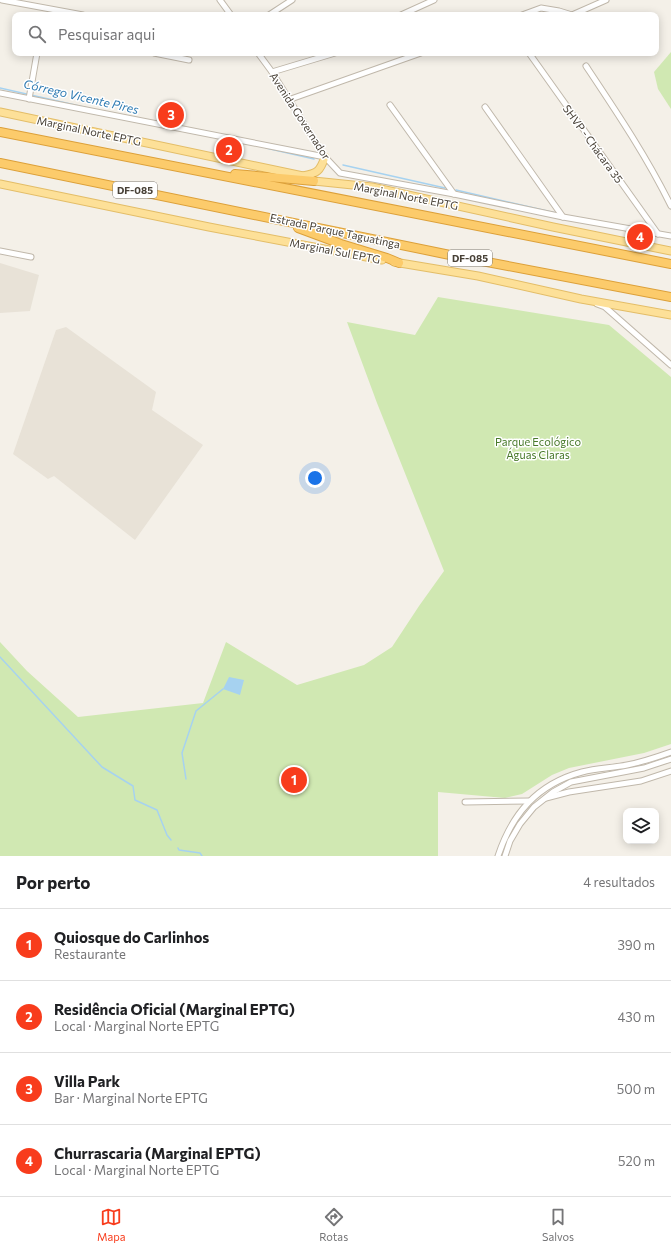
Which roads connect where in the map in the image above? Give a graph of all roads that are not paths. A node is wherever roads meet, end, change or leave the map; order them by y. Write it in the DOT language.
graph roads {
  1 [pos="2,0"];
  2 [pos="292,0"];
  3 [pos="434,0"];
  4 [pos="606,0"];
  5 [pos="221,1"];
  6 [pos="67,12"];
  7 [pos="229,12"];
  8 [pos="274,12"];
  9 [pos="408,12"];
  10 [pos="530,12"];
  11 [pos="562,12"];
  12 [pos="579,12"];
  13 [pos="36,56"];
  14 [pos="176,56"];
  15 [pos="260,56"];
  16 [pos="325,56"];
  17 [pos="413,56"];
  18 [pos="531,56"];
  19 [pos="189,60"];
  20 [pos="586,66"];
  21 [pos="272,72"];
  22 [pos="0,93"];
  23 [pos="29,99"];
  24 [pos="288,100"];
  25 [pos="390,105"];
  26 [pos="485,107"];
  27 [pos="0,112"];
  28 [pos="0,132"];
  29 [pos="325,157"];
  30 [pos="0,163"];
  31 [pos="191,170"];
  32 [pos="303,176"];
  33 [pos="314,181"];
  34 [pos="0,184"];
  35 [pos="454,194"];
  36 [pos="671,206"];
  37 [pos="270,217"];
  38 [pos="563,217"];
  39 [pos="658,234"];
  40 [pos="671,236"];
  41 [pos="0,251"];
  42 [pos="671,251"];
  43 [pos="31,257"];
  44 [pos="399,263"];
  45 [pos="671,264"];
  46 [pos="671,297"];
  47 [pos="581,299"];
  48 [pos="671,315"];
  49 [pos="671,365"];
  50 [pos="671,752"];
  51 [pos="671,759"];
  52 [pos="671,771"];
  53 [pos="543,799"];
  54 [pos="529,801"];
  55 [pos="465,802"];
  56 [pos="498,856"];
  57 [pos="504,856"];
  1 -- 6 [label="street"];
  2 -- 8 [label="street"];
  3 -- 9 [label="street"];
  4 -- 12 [label="street"];
  5 -- 7 [label="street"];
  10 -- 11 [label="street"];
  13 -- 23 [label="street"];
  14 -- 19 [label="street"];
  15 -- 21 [label="street, Avenida Governador"];
  16 -- 21 [label="street"];
  17 -- 24 [label="street"];
  18 -- 39 [label="street, SHVP - Chácara 35"];
  20 -- 36 [label="street"];
  21 -- 24 [label="street, Avenida Governador"];
  22 -- 23 [label="street"];
  23 -- 29 [label="street"];
  24 -- 29 [label="street, Avenida Governador"];
  25 -- 35 [label="street"];
  26 -- 38 [label="street"];
  27 -- 32 [label="main road, Marginal Norte EPTG"];
  28 -- 31 [label="highway"];
  29 -- 32 [label="main road"];
  29 -- 35 [label="street, Avenida Governador"];
  30 -- 37 [label="highway, Estrada Parque Taguatinga / DF-085"];
  31 -- 33 [label="highway"];
  31 -- 45 [label="highway"];
  32 -- 33 [label="main road, Marginal Norte EPTG"];
  33 -- 42 [label="main road, Marginal Norte EPTG"];
  34 -- 44 [label="main road, Marginal Sul EPTG"];
  35 -- 38 [label="street"];
  37 -- 44 [label="highway"];
  37 -- 46 [label="highway, Estrada Parque Taguatinga / DF-085"];
  38 -- 39 [label="street"];
  39 -- 40 [label="street"];
  41 -- 43 [label="street"];
  44 -- 47 [label="main road, Marginal Sul EPTG"];
  47 -- 48 [label="main road, Marginal Sul EPTG"];
  47 -- 49 [label="street"];
  50 -- 54 [label="street"];
  51 -- 53 [label="street"];
  52 -- 53 [label="street"];
  53 -- 57 [label="street"];
  54 -- 55 [label="street"];
  54 -- 56 [label="street"];
}
